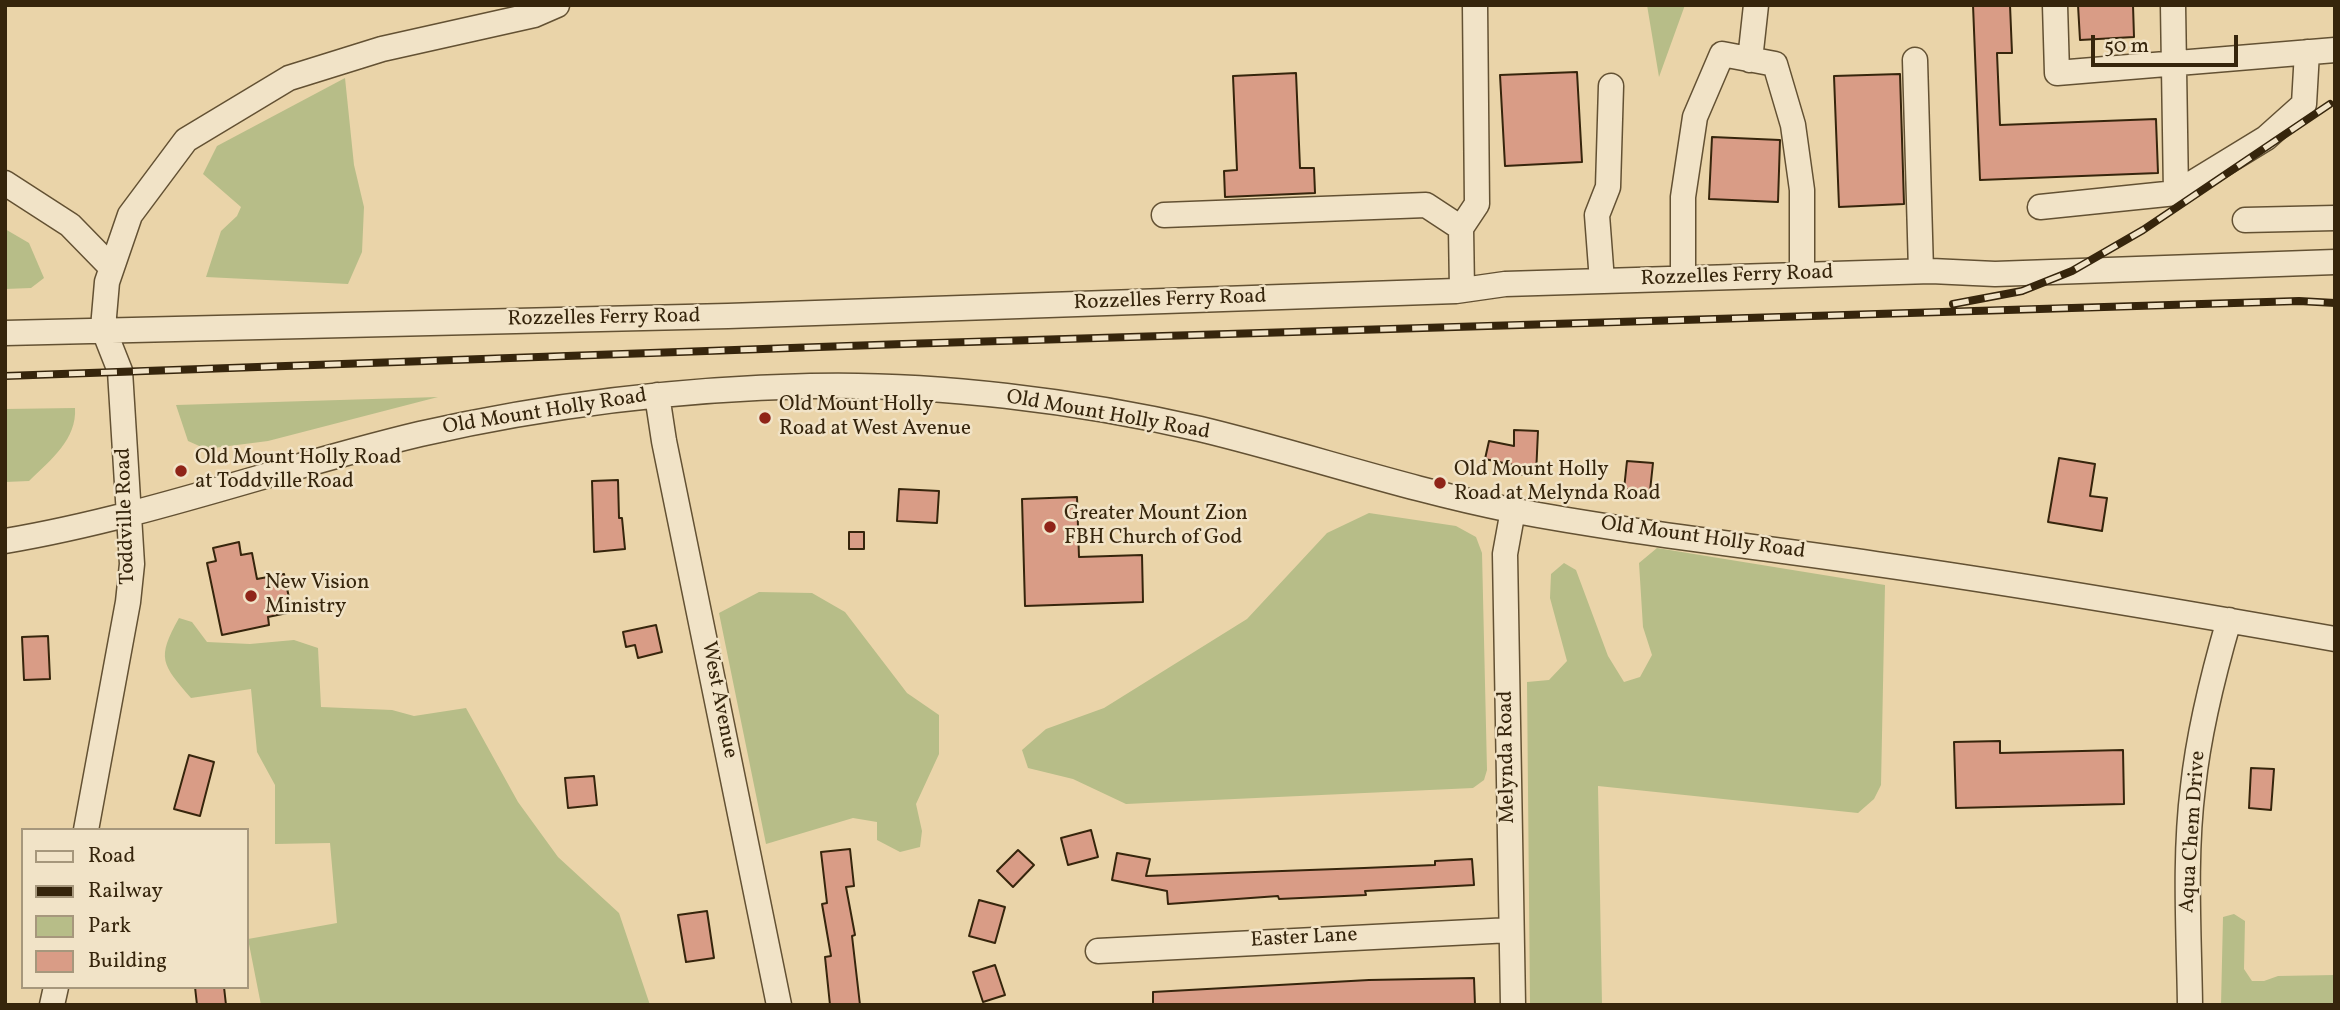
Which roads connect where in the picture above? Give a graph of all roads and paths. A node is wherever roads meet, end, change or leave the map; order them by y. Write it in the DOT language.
graph roads {
  1 [pos="557,5"];
  2 [pos="1475,5"];
  3 [pos="1756,5"];
  4 [pos="2055,5"];
  5 [pos="2173,5"];
  6 [pos="2335,50"];
  7 [pos="2307,52"];
  8 [pos="1750,60"];
  9 [pos="1915,60"];
  10 [pos="2175,64"];
  11 [pos="1611,86"];
  12 [pos="5,183"];
  13 [pos="2176,193"];
  14 [pos="2039,207"];
  15 [pos="1164,215"];
  16 [pos="2335,218"];
  17 [pos="2245,220"];
  18 [pos="1461,228"];
  19 [pos="2335,262"];
  20 [pos="111,267"];
  21 [pos="1920,271"];
  22 [pos="1802,275"];
  23 [pos="1683,278"];
  24 [pos="1602,281"];
  25 [pos="1462,290"];
  26 [pos="103,328"];
  27 [pos="5,333"];
  28 [pos="657,395"];
  29 [pos="1513,510"];
  30 [pos="130,516"];
  31 [pos="5,541"];
  32 [pos="2229,620"];
  33 [pos="2335,639"];
  34 [pos="86,828"];
  35 [pos="1511,930"];
  36 [pos="1098,951"];
  37 [pos="779,1005"];
  38 [pos="1513,1005"];
  39 [pos="2190,1005"];
  1 -- 20 [label="street"];
  2 -- 18 [label="street"];
  3 -- 8 [label="street"];
  4 -- 10 [label="street"];
  5 -- 10 [label="street"];
  6 -- 7 [label="street"];
  7 -- 10 [label="street"];
  7 -- 13 [label="street"];
  8 -- 22 [label="street"];
  8 -- 23 [label="street"];
  9 -- 21 [label="street"];
  10 -- 13 [label="street"];
  11 -- 24 [label="street"];
  12 -- 20 [label="street"];
  13 -- 14 [label="street"];
  15 -- 18 [label="street"];
  16 -- 17 [label="street"];
  18 -- 25 [label="street"];
  19 -- 21 [label="street, Rozzelles Ferry Road"];
  20 -- 26 [label="street"];
  21 -- 22 [label="street, Rozzelles Ferry Road"];
  22 -- 23 [label="street, Rozzelles Ferry Road"];
  23 -- 24 [label="street, Rozzelles Ferry Road"];
  24 -- 25 [label="street, Rozzelles Ferry Road"];
  25 -- 26 [label="street, Rozzelles Ferry Road"];
  26 -- 27 [label="street, Rozzelles Ferry Road"];
  26 -- 30 [label="street, Toddville Road"];
  28 -- 29 [label="street, Old Mount Holly Road"];
  28 -- 30 [label="street, Old Mount Holly Road"];
  28 -- 37 [label="street, West Avenue"];
  29 -- 32 [label="street, Old Mount Holly Road"];
  29 -- 35 [label="street, Melynda Road"];
  30 -- 31 [label="street, Old Mount Holly Road"];
  30 -- 34 [label="street, Toddville Road"];
  32 -- 33 [label="street, Old Mount Holly Road"];
  32 -- 39 [label="street, Aqua Chem Drive"];
  35 -- 36 [label="street, Easter Lane"];
  35 -- 38 [label="street, Melynda Road"];
}
